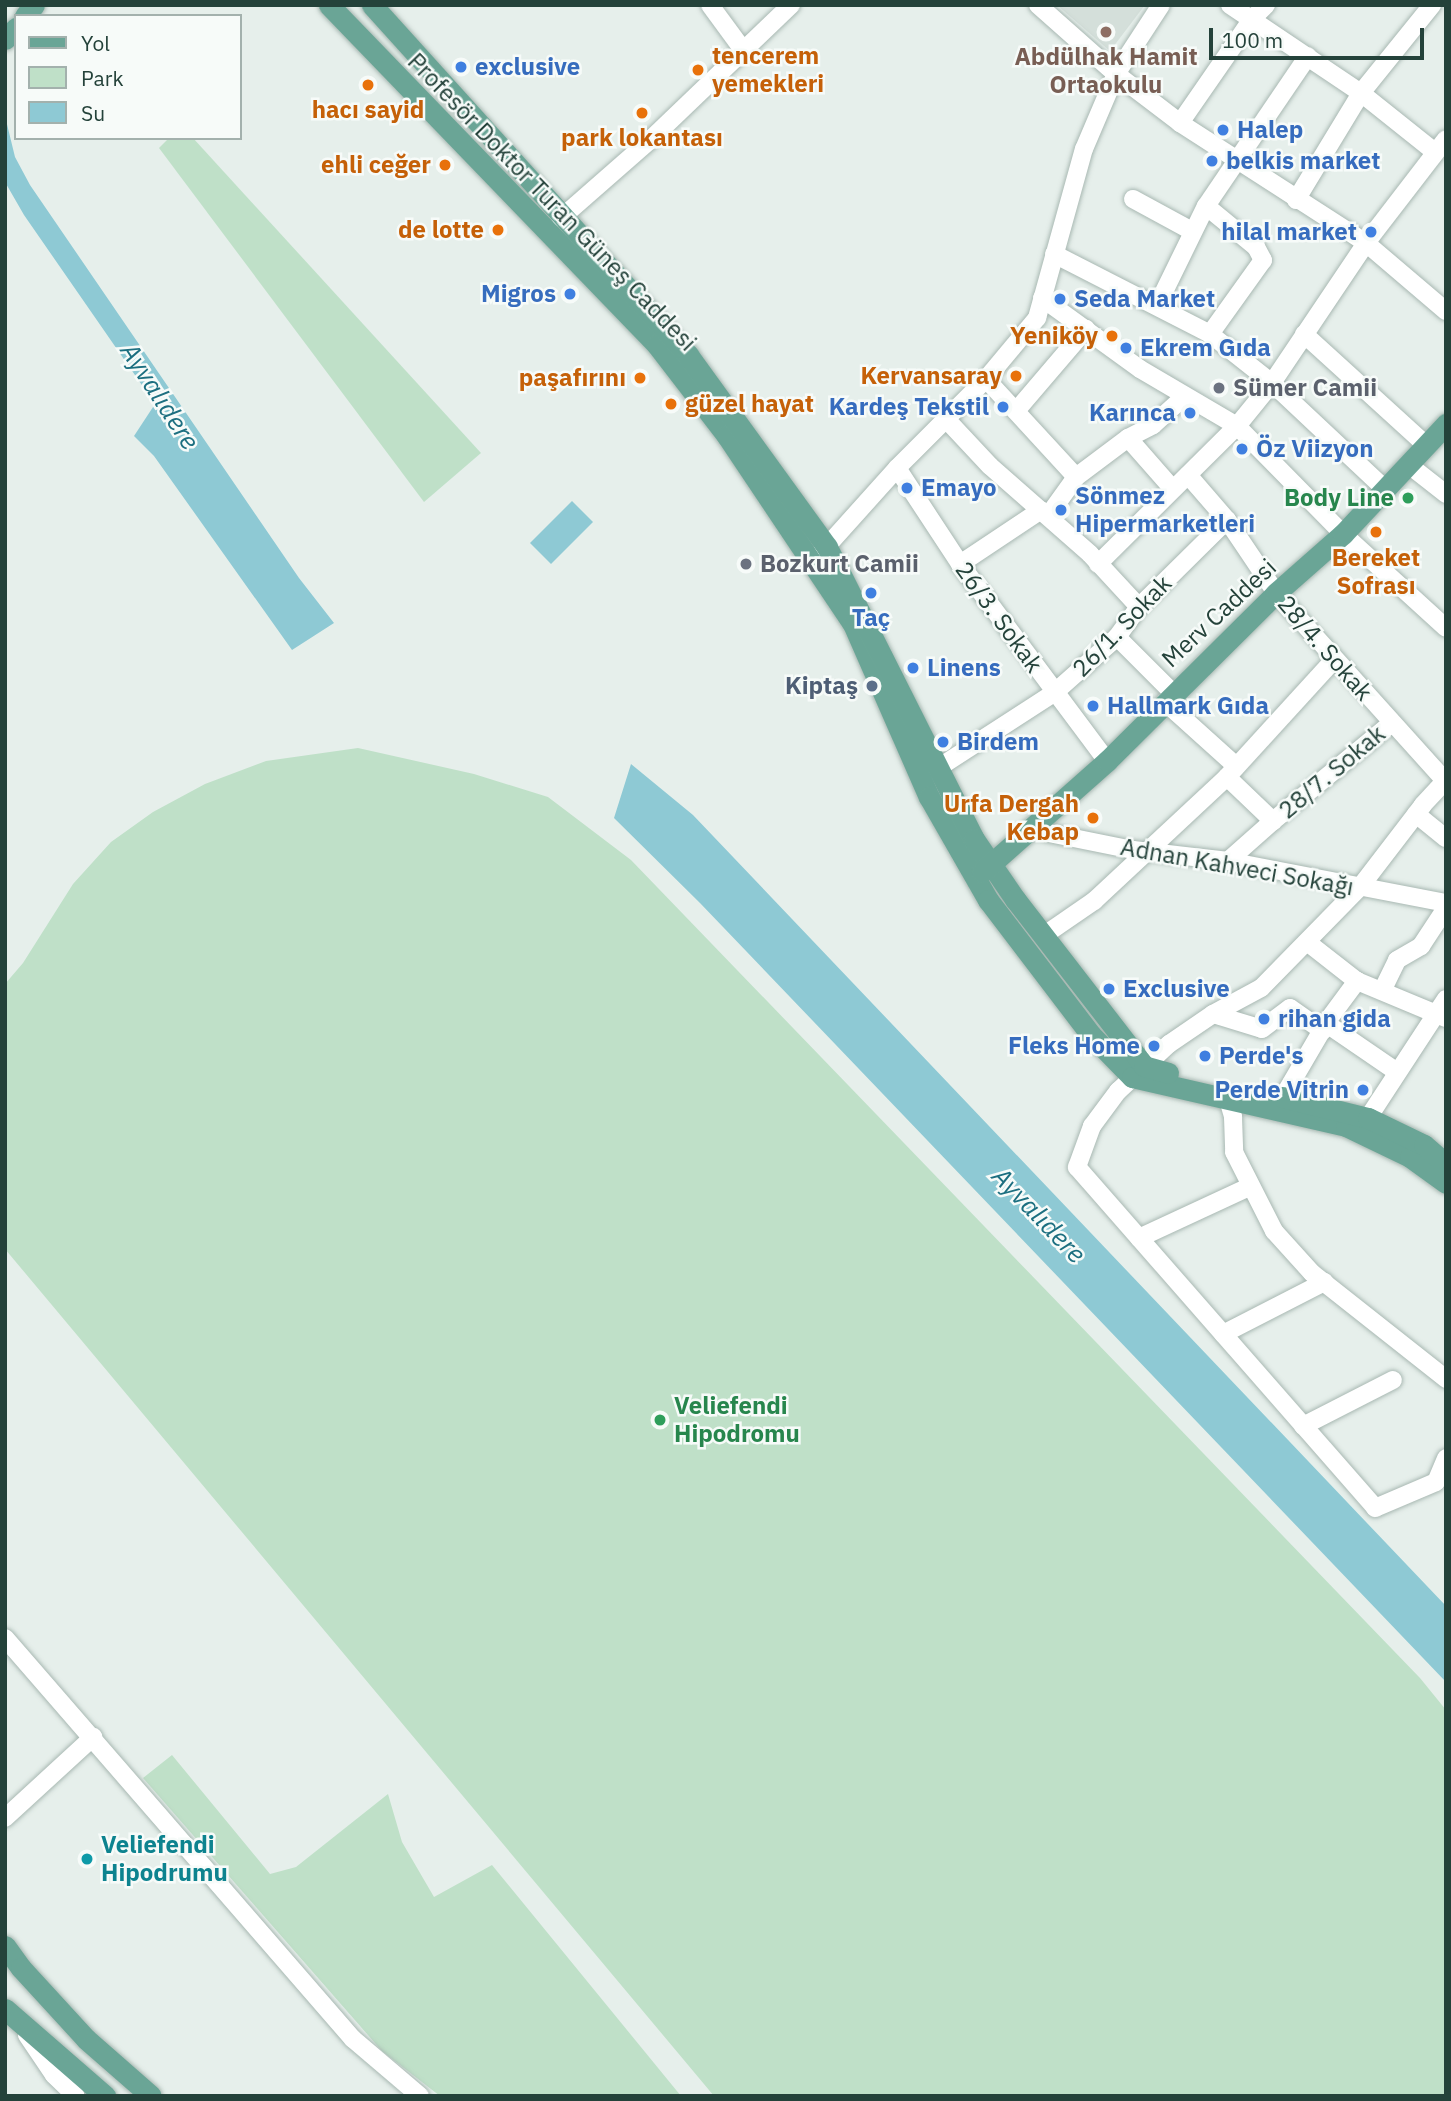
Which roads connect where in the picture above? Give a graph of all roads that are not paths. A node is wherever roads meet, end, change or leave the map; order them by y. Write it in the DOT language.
graph roads {
  1 [pos="329,5"];
  2 [pos="372,5"];
  3 [pos="710,5"];
  4 [pos="791,5"];
  5 [pos="1038,5"];
  6 [pos="1161,5"];
  7 [pos="1230,5"];
  8 [pos="1266,5"];
  9 [pos="1432,5"];
  10 [pos="1252,19"];
  11 [pos="743,50"];
  12 [pos="1308,56"];
  13 [pos="1116,74"];
  14 [pos="1361,93"];
  15 [pos="1180,123"];
  16 [pos="1441,146"];
  17 [pos="1236,162"];
  18 [pos="1133,199"];
  19 [pos="1296,200"];
  20 [pos="1206,206"];
  21 [pos="561,218"];
  22 [pos="1192,231"];
  23 [pos="1366,243"];
  24 [pos="1054,254"];
  25 [pos="1042,298"];
  26 [pos="1157,306"];
  27 [pos="1446,311"];
  28 [pos="1086,329"];
  29 [pos="1210,334"];
  30 [pos="1304,334"];
  31 [pos="986,379"];
  32 [pos="1272,383"];
  33 [pos="1185,396"];
  34 [pos="1016,411"];
  35 [pos="946,419"];
  36 [pos="1446,424"];
  37 [pos="1237,426"];
  38 [pos="1129,438"];
  39 [pos="1427,446"];
  40 [pos="1409,465"];
  41 [pos="897,468"];
  42 [pos="1188,475"];
  43 [pos="1076,477"];
  44 [pos="1172,488"];
  45 [pos="1385,489"];
  46 [pos="1446,494"];
  47 [pos="1044,513"];
  48 [pos="1227,520"];
  49 [pos="1343,534"];
  50 [pos="827,547"];
  51 [pos="811,564"];
  52 [pos="960,564"];
  53 [pos="1098,564"];
  54 [pos="1276,593"];
  55 [pos="1139,607"];
  56 [pos="1446,628"];
  57 [pos="1117,638"];
  58 [pos="1334,660"];
  59 [pos="1054,693"];
  60 [pos="1169,697"];
  61 [pos="1392,723"];
  62 [pos="1107,761"];
  63 [pos="938,768"];
  64 [pos="1232,772"];
  65 [pos="1445,780"];
  66 [pos="1416,814"];
  67 [pos="1273,821"];
  68 [pos="1029,829"];
  69 [pos="1446,838"];
  70 [pos="1146,852"];
  71 [pos="990,861"];
  72 [pos="1228,861"];
  73 [pos="976,879"];
  74 [pos="1360,887"];
  75 [pos="1446,906"];
  76 [pos="1043,936"];
  77 [pos="1307,942"];
  78 [pos="1357,981"];
  79 [pos="1383,989"];
  80 [pos="1443,1011"];
  81 [pos="1213,1014"];
  82 [pos="1325,1028"];
  83 [pos="1138,1071"];
  84 [pos="1397,1072"];
  85 [pos="1283,1097"];
  86 [pos="1228,1099"];
  87 [pos="1368,1118"];
  88 [pos="1442,1166"];
  89 [pos="1251,1186"];
  90 [pos="1139,1238"];
  91 [pos="1324,1282"];
  92 [pos="1223,1334"];
  93 [pos="1446,1379"];
  94 [pos="1393,1380"];
  95 [pos="1303,1426"];
  96 [pos="1446,1458"];
  97 [pos="5,1638"];
  98 [pos="93,1737"];
  99 [pos="5,1818"];
  100 [pos="5,1946"];
  101 [pos="10,2013"];
  102 [pos="76,2096"];
  103 [pos="106,2096"];
  104 [pos="151,2096"];
  105 [pos="420,2096"];
  1 -- 51 [label="main road, Profesör Doktor Turan Güneş Caddesi"];
  2 -- 21 [label="main road, Profesör Doktor Turan Güneş Caddesi"];
  3 -- 11 [label="street"];
  4 -- 11 [label="street"];
  5 -- 13 [label="street"];
  6 -- 13 [label="street"];
  7 -- 10 [label="street"];
  8 -- 10 [label="street"];
  9 -- 14 [label="street"];
  10 -- 12 [label="street"];
  10 -- 15 [label="street"];
  11 -- 21 [label="street"];
  12 -- 14 [label="street"];
  12 -- 17 [label="street"];
  13 -- 15 [label="street"];
  13 -- 24 [label="street"];
  14 -- 16 [label="street"];
  14 -- 19 [label="street"];
  15 -- 17 [label="street"];
  16 -- 23 [label="street"];
  17 -- 19 [label="street"];
  17 -- 20 [label="street"];
  18 -- 22 [label="street"];
  19 -- 23 [label="street"];
  20 -- 22 [label="street"];
  20 -- 29 [label="street"];
  21 -- 50 [label="main road, Profesör Doktor Turan Güneş Caddesi"];
  22 -- 26 [label="street"];
  23 -- 27 [label="street"];
  23 -- 30 [label="street"];
  24 -- 25 [label="street"];
  24 -- 26 [label="street"];
  25 -- 28 [label="street"];
  25 -- 31 [label="street"];
  26 -- 29 [label="street"];
  28 -- 33 [label="street"];
  28 -- 34 [label="street"];
  29 -- 32 [label="street"];
  30 -- 32 [label="street"];
  30 -- 39 [label="street"];
  31 -- 34 [label="street"];
  31 -- 35 [label="street"];
  32 -- 37 [label="street"];
  32 -- 45 [label="street"];
  33 -- 37 [label="street"];
  33 -- 38 [label="street"];
  34 -- 43 [label="street"];
  35 -- 41 [label="street"];
  35 -- 47 [label="street"];
  36 -- 39 [label="main road, Merv Caddesi"];
  37 -- 42 [label="street"];
  37 -- 49 [label="street"];
  38 -- 43 [label="street"];
  38 -- 44 [label="street"];
  39 -- 40 [label="main road, Merv Caddesi"];
  40 -- 45 [label="main road, Merv Caddesi"];
  40 -- 46 [label="street"];
  41 -- 50 [label="street"];
  41 -- 52 [label="street, 26/3. Sokak"];
  42 -- 44 [label="street"];
  42 -- 48 [label="street, 28/4. Sokak"];
  43 -- 47 [label="street"];
  44 -- 53 [label="street"];
  45 -- 49 [label="main road, Merv Caddesi"];
  47 -- 52 [label="street"];
  47 -- 53 [label="street"];
  48 -- 54 [label="street, 28/4. Sokak"];
  48 -- 55 [label="street, 26/1. Sokak"];
  49 -- 54 [label="main road, Merv Caddesi"];
  49 -- 56 [label="street"];
  50 -- 51 [label="street"];
  50 -- 63 [label="main road, Profesör Doktor Turan Güneş Caddesi"];
  51 -- 73 [label="main road, Profesör Doktor Turan Güneş Caddesi"];
  52 -- 59 [label="street, 26/3. Sokak"];
  53 -- 55 [label="street"];
  54 -- 58 [label="street, 28/4. Sokak"];
  54 -- 60 [label="main road, Merv Caddesi"];
  55 -- 57 [label="street, 26/1. Sokak"];
  57 -- 59 [label="street, 26/1. Sokak"];
  57 -- 60 [label="street"];
  58 -- 61 [label="street, 28/4. Sokak"];
  58 -- 64 [label="street"];
  59 -- 62 [label="street, 26/3. Sokak"];
  59 -- 63 [label="street, 26/1. Sokak"];
  60 -- 62 [label="main road, Merv Caddesi"];
  60 -- 64 [label="street"];
  61 -- 65 [label="street, 28/4. Sokak"];
  61 -- 67 [label="street, 28/7. Sokak"];
  62 -- 68 [label="main road, Merv Caddesi"];
  63 -- 71 [label="main road, Profesör Doktor Turan Güneş Caddesi"];
  64 -- 67 [label="street"];
  64 -- 70 [label="street"];
  65 -- 66 [label="street"];
  66 -- 69 [label="street"];
  66 -- 74 [label="street"];
  67 -- 72 [label="street, 28/7. Sokak"];
  68 -- 70 [label="street, Adnan Kahveci Sokağı"];
  68 -- 71 [label="main road, Merv Caddesi"];
  70 -- 72 [label="street, Adnan Kahveci Sokağı"];
  70 -- 76 [label="street"];
  71 -- 73 [label="main road, Merv Caddesi"];
  71 -- 76 [label="main road, Profesör Doktor Turan Güneş Caddesi"];
  72 -- 74 [label="street, Adnan Kahveci Sokağı"];
  73 -- 83 [label="main road, Profesör Doktor Turan Güneş Caddesi"];
  74 -- 75 [label="street, Adnan Kahveci Sokağı"];
  74 -- 77 [label="street"];
  75 -- 79 [label="street"];
  76 -- 83 [label="main road, Profesör Doktor Turan Güneş Caddesi"];
  77 -- 78 [label="street"];
  77 -- 81 [label="street"];
  78 -- 79 [label="street"];
  78 -- 82 [label="street"];
  79 -- 80 [label="street"];
  80 -- 84 [label="street"];
  81 -- 82 [label="street"];
  81 -- 83 [label="street"];
  82 -- 84 [label="street"];
  82 -- 85 [label="street"];
  83 -- 85 [label="main road"];
  83 -- 86 [label="main road"];
  83 -- 90 [label="street"];
  84 -- 87 [label="street"];
  85 -- 87 [label="main road"];
  86 -- 88 [label="main road"];
  86 -- 89 [label="street"];
  87 -- 88 [label="main road"];
  89 -- 90 [label="street"];
  89 -- 91 [label="street"];
  90 -- 92 [label="street"];
  91 -- 92 [label="street"];
  91 -- 93 [label="street"];
  92 -- 95 [label="street"];
  94 -- 95 [label="street"];
  95 -- 96 [label="street"];
  97 -- 98 [label="street"];
  98 -- 99 [label="street"];
  98 -- 105 [label="street"];
  100 -- 104 [label="main road"];
  101 -- 102 [label="street"];
  101 -- 103 [label="main road"];
}
